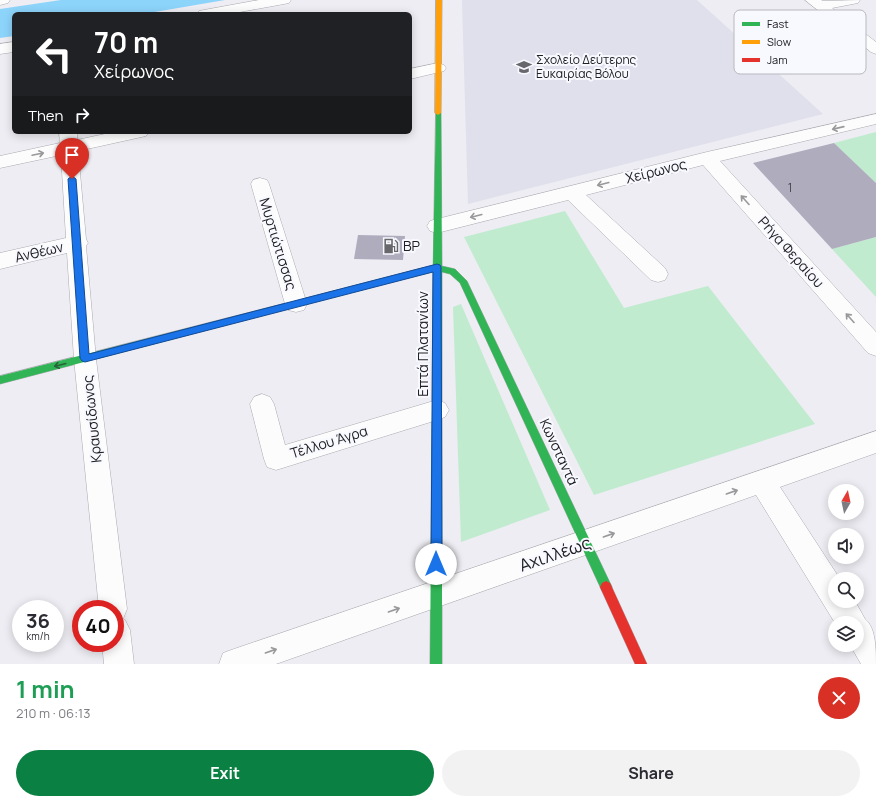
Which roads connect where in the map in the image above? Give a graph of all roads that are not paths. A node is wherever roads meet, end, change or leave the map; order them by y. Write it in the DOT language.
graph roads {
  1 [pos="3,0"];
  2 [pos="284,0"];
  3 [pos="439,0"];
  4 [pos="853,0"];
  5 [pos="0,1"];
  6 [pos="816,3"];
  7 [pos="825,10"];
  8 [pos="215,12"];
  9 [pos="866,41"];
  10 [pos="12,46"];
  11 [pos="0,49"];
  12 [pos="876,49"];
  13 [pos="438,68"];
  14 [pos="412,74"];
  15 [pos="876,119"];
  16 [pos="122,134"];
  17 [pos="69,140"];
  18 [pos="707,158"];
  19 [pos="0,162"];
  20 [pos="260,184"];
  21 [pos="571,192"];
  22 [pos="437,226"];
  23 [pos="78,243"];
  24 [pos="0,261"];
  25 [pos="437,267"];
  26 [pos="658,274"];
  27 [pos="296,304"];
  28 [pos="876,347"];
  29 [pos="85,358"];
  30 [pos="0,380"];
  31 [pos="262,404"];
  32 [pos="437,410"];
  33 [pos="876,442"];
  34 [pos="762,482"];
  35 [pos="586,543"];
  36 [pos="828,585"];
  37 [pos="436,595"];
  38 [pos="112,600"];
  39 [pos="864,641"];
  40 [pos="118,652"];
  41 [pos="876,660"];
  42 [pos="119,664"];
  43 [pos="234,664"];
  44 [pos="436,664"];
  45 [pos="641,664"];
  1 -- 5 [label="street"];
  2 -- 8 [label="street"];
  3 -- 13 [label="street, Επτά Πλατανίων"];
  4 -- 6 [label="street"];
  6 -- 7 [label="street"];
  9 -- 12 [label="street"];
  10 -- 11 [label="street"];
  13 -- 14 [label="street"];
  13 -- 22 [label="street, Επτά Πλατανίων"];
  15 -- 18 [label="street, Χείρωνος, one-way"];
  16 -- 17 [label="street"];
  19 -- 17 [label="street, one-way"];
  17 -- 23 [label="street, Κραυσίδωνος"];
  18 -- 21 [label="street, Χείρωνος, one-way"];
  28 -- 18 [label="street, Ρήγα Φεραίου, one-way"];
  20 -- 27 [label="street, Μυρτιώτισσας"];
  21 -- 22 [label="street, Χείρωνος, one-way"];
  21 -- 26 [label="street"];
  22 -- 25 [label="street, Επτά Πλατανίων"];
  23 -- 24 [label="street, Ανθέων"];
  23 -- 29 [label="street, Κραυσίδωνος"];
  25 -- 27 [label="street"];
  25 -- 32 [label="street, Επτά Πλατανίων"];
  25 -- 35 [label="street, Κωνσταντά"];
  27 -- 29 [label="street"];
  29 -- 30 [label="street, one-way"];
  29 -- 38 [label="street, Κραυσίδωνος"];
  31 -- 32 [label="street, Τέλλου Άγρα"];
  32 -- 37 [label="street, Επτά Πλατανίων"];
  33 -- 34 [label="street, Αχιλλέως"];
  35 -- 34 [label="street, Αχιλλέως, one-way"];
  34 -- 36 [label="street"];
  35 -- 37 [label="street, Αχιλλέως"];
  35 -- 45 [label="street, Κωνσταντά"];
  43 -- 37 [label="street, Αχιλλέως, one-way"];
  37 -- 44 [label="street, Επτά Πλατανίων"];
  39 -- 41 [label="street"];
  40 -- 42 [label="street"];
}
